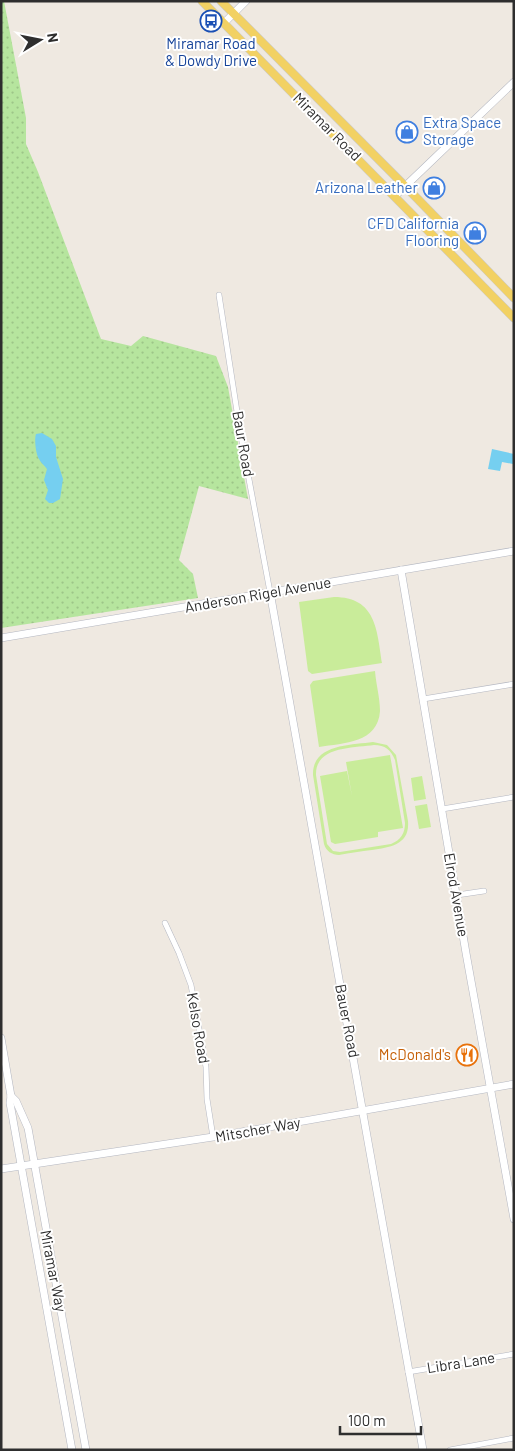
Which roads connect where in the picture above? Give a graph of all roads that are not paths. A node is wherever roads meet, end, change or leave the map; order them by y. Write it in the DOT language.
graph roads {
  1 [pos="202,1"];
  2 [pos="221,1"];
  3 [pos="246,1"];
  4 [pos="233,14"];
  5 [pos="224,23"];
  6 [pos="514,82"];
  7 [pos="405,186"];
  8 [pos="395,196"];
  9 [pos="219,295"];
  10 [pos="514,298"];
  11 [pos="514,318"];
  12 [pos="514,551"];
  13 [pos="401,570"];
  14 [pos="270,592"];
  15 [pos="1,638"];
  16 [pos="514,684"];
  17 [pos="423,699"];
  18 [pos="514,797"];
  19 [pos="442,809"];
  20 [pos="484,891"];
  21 [pos="456,896"];
  22 [pos="166,923"];
  23 [pos="1,1038"];
  24 [pos="514,1084"];
  25 [pos="490,1089"];
  26 [pos="11,1096"];
  27 [pos="364,1112"];
  28 [pos="213,1137"];
  29 [pos="34,1165"];
  30 [pos="23,1166"];
  31 [pos="1,1169"];
  32 [pos="513,1214"];
  33 [pos="514,1354"];
  34 [pos="408,1372"];
  35 [pos="514,1438"];
  36 [pos="72,1450"];
  37 [pos="86,1450"];
  38 [pos="423,1450"];
  39 [pos="450,1450"];
  1 -- 5 [label="main road, Miramar Road"];
  2 -- 4 [label="main road, Miramar Road"];
  3 -- 4 [label="street"];
  4 -- 5 [label="street"];
  4 -- 7 [label="main road, Miramar Road"];
  5 -- 8 [label="main road, Miramar Road"];
  6 -- 7 [label="street"];
  7 -- 8 [label="street"];
  7 -- 10 [label="main road, Miramar Road"];
  8 -- 11 [label="main road, Miramar Road"];
  9 -- 14 [label="street, Baur Road"];
  12 -- 13 [label="street, Anderson Rigel Avenue"];
  13 -- 14 [label="street, Anderson Rigel Avenue"];
  13 -- 17 [label="street, Elrod Avenue"];
  14 -- 15 [label="street, Anderson Rigel Avenue"];
  14 -- 27 [label="street, Bauer Road"];
  16 -- 17 [label="street"];
  17 -- 19 [label="street, Elrod Avenue"];
  18 -- 19 [label="street"];
  19 -- 21 [label="street, Elrod Avenue"];
  20 -- 21 [label="street"];
  21 -- 25 [label="street, Elrod Avenue"];
  22 -- 28 [label="street, Kelso Road"];
  23 -- 26 [label="street, Miramar Way"];
  24 -- 25 [label="street, Mitscher Way"];
  25 -- 27 [label="street, Mitscher Way"];
  25 -- 32 [label="street, Elrod Avenue"];
  26 -- 29 [label="street, Miramar Way"];
  26 -- 30 [label="street, Miramar Way"];
  27 -- 28 [label="street, Mitscher Way"];
  27 -- 34 [label="street, Bauer Road"];
  28 -- 29 [label="street, Mitscher Way"];
  29 -- 30 [label="street, Mitscher Way"];
  29 -- 37 [label="street, Miramar Way"];
  30 -- 31 [label="street, Mitscher Way"];
  30 -- 36 [label="street, Miramar Way"];
  33 -- 34 [label="street, Libra Lane"];
  34 -- 38 [label="street, Bauer Road"];
  35 -- 39 [label="street"];
}
